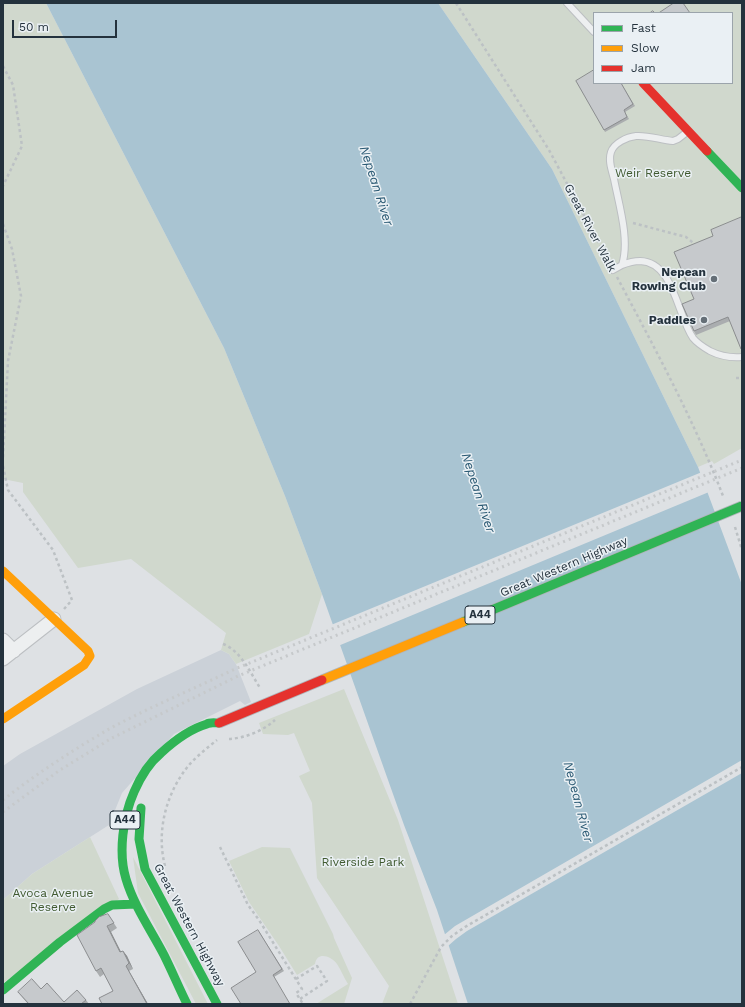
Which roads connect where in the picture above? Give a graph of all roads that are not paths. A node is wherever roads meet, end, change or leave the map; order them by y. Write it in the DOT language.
graph roads {
  1 [pos="567,3"];
  2 [pos="593,31"];
  3 [pos="644,84"];
  4 [pos="688,131"];
  5 [pos="742,188"];
  6 [pos="622,265"];
  7 [pos="613,270"];
  8 [pos="742,357"];
  9 [pos="742,506"];
  10 [pos="3,571"];
  11 [pos="54,619"];
  12 [pos="3,640"];
  13 [pos="14,651"];
  14 [pos="3,659"];
  15 [pos="3,719"];
  16 [pos="219,723"];
  17 [pos="164,762"];
  18 [pos="143,802"];
  19 [pos="136,904"];
  20 [pos="3,990"];
  21 [pos="187,1004"];
  22 [pos="217,1004"];
  1 -- 2 [label="lane"];
  3 -- 4 [label="main road"];
  4 -- 5 [label="main road"];
  4 -- 6 [label="lane"];
  6 -- 7 [label="lane"];
  6 -- 8 [label="lane"];
  9 -- 16 [label="main road, Great Western Highway / A44, bridge"];
  10 -- 11 [label="main road"];
  11 -- 13 [label="street"];
  11 -- 15 [label="main road"];
  12 -- 13 [label="street"];
  13 -- 14 [label="street"];
  16 -- 17 [label="main road, Great Western Highway / A44"];
  16 -- 19 [label="main road, Great Western Highway / A44"];
  18 -- 22 [label="main road, Great Western Highway / A44"];
  19 -- 20 [label="main road"];
  19 -- 21 [label="main road, Great Western Highway / A44"];
}
